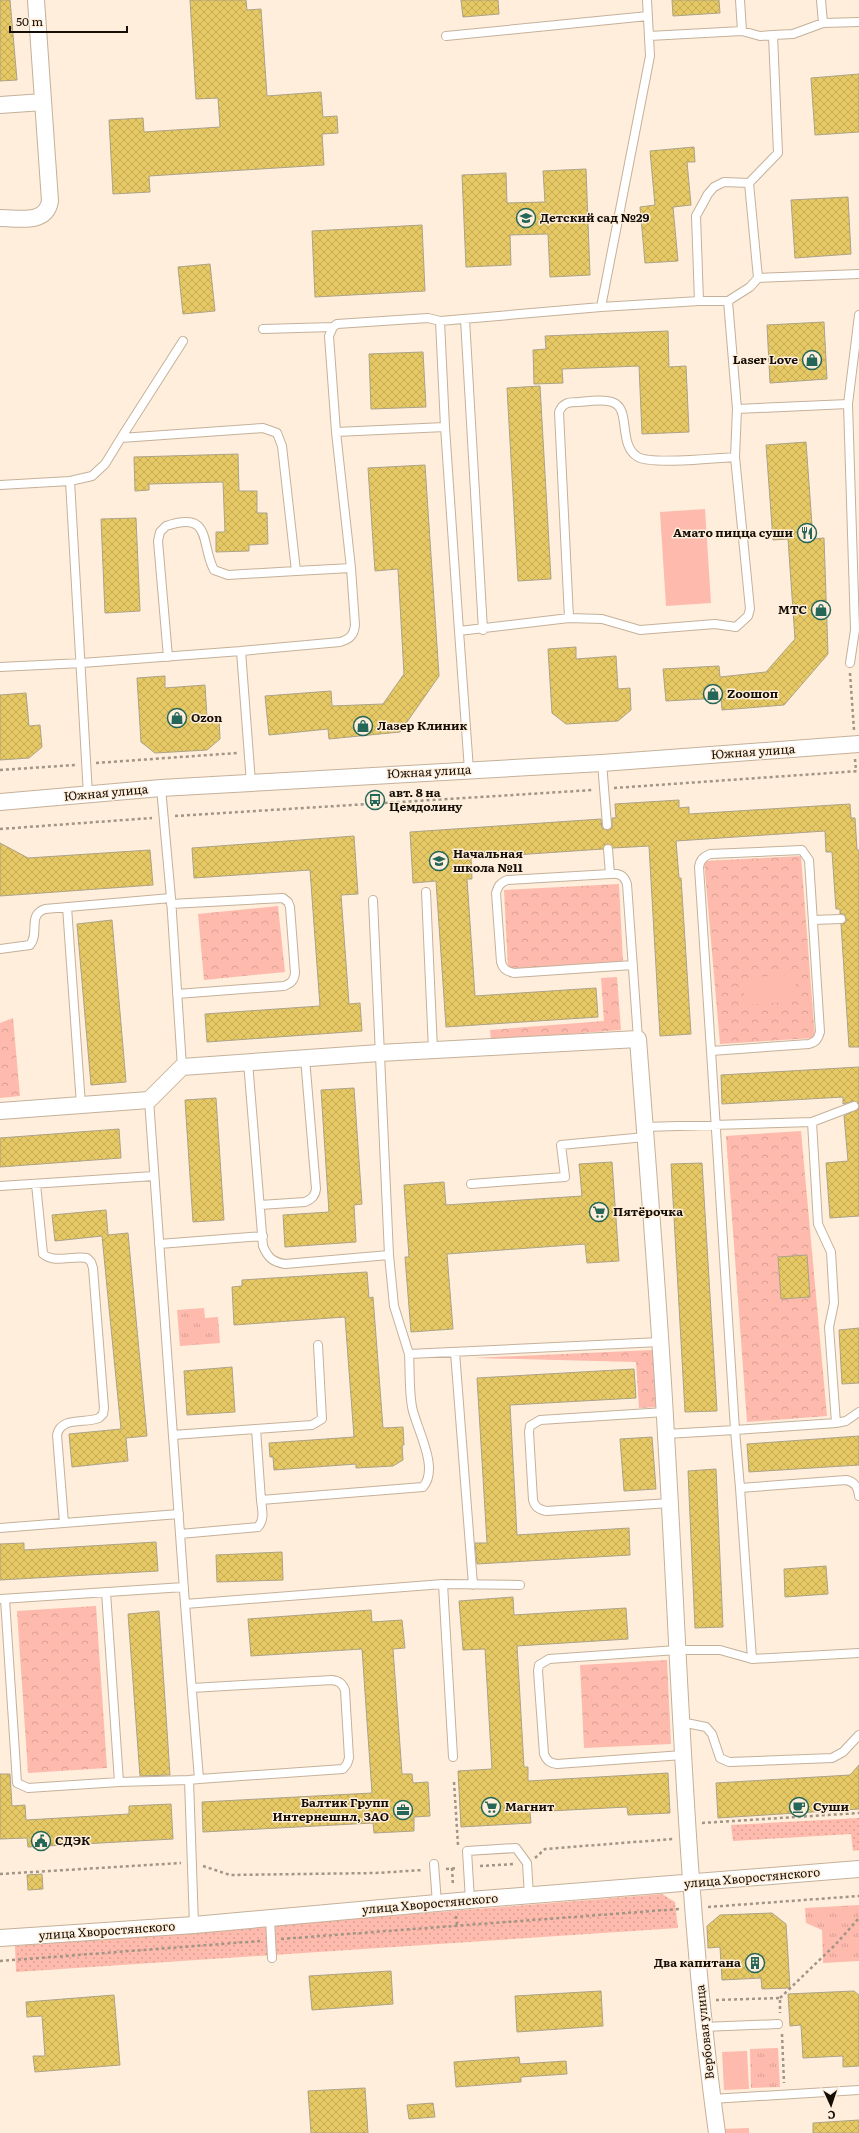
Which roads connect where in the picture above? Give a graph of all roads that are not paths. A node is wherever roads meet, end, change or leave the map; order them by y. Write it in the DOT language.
graph roads {
  1 [pos="36,0"];
  2 [pos="647,0"];
  3 [pos="740,0"];
  4 [pos="821,0"];
  5 [pos="648,16"];
  6 [pos="859,22"];
  7 [pos="823,23"];
  8 [pos="742,31"];
  9 [pos="773,35"];
  10 [pos="446,36"];
  11 [pos="649,36"];
  12 [pos="43,102"];
  13 [pos="0,105"];
  14 [pos="749,183"];
  15 [pos="0,218"];
  16 [pos="859,274"];
  17 [pos="758,278"];
  18 [pos="699,301"];
  19 [pos="728,301"];
  20 [pos="601,307"];
  21 [pos="859,315"];
  22 [pos="464,319"];
  23 [pos="440,321"];
  24 [pos="333,327"];
  25 [pos="263,329"];
  26 [pos="183,341"];
  27 [pos="848,404"];
  28 [pos="737,409"];
  29 [pos="445,427"];
  30 [pos="336,432"];
  31 [pos="121,438"];
  32 [pos="735,457"];
  33 [pos="70,481"];
  34 [pos="0,485"];
  35 [pos="351,568"];
  36 [pos="296,571"];
  37 [pos="569,618"];
  38 [pos="483,630"];
  39 [pos="460,631"];
  40 [pos="241,651"];
  41 [pos="168,657"];
  42 [pos="850,663"];
  43 [pos="82,664"];
  44 [pos="0,667"];
  45 [pos="857,744"];
  46 [pos="602,763"];
  47 [pos="469,770"];
  48 [pos="251,783"];
  49 [pos="161,788"];
  50 [pos="88,795"];
  51 [pos="0,802"];
  52 [pos="606,824"];
  53 [pos="608,849"];
  54 [pos="610,874"];
  55 [pos="426,892"];
  56 [pos="373,900"];
  57 [pos="171,901"];
  58 [pos="67,907"];
  59 [pos="841,918"];
  60 [pos="813,920"];
  61 [pos="0,949"];
  62 [pos="633,965"];
  63 [pos="177,994"];
  64 [pos="638,1039"];
  65 [pos="433,1050"];
  66 [pos="711,1051"];
  67 [pos="380,1053"];
  68 [pos="305,1058"];
  69 [pos="248,1062"];
  70 [pos="182,1067"];
  71 [pos="149,1100"];
  72 [pos="81,1105"];
  73 [pos="854,1106"];
  74 [pos="0,1111"];
  75 [pos="812,1122"];
  76 [pos="716,1124"];
  77 [pos="645,1132"];
  78 [pos="154,1176"];
  79 [pos="36,1184"];
  80 [pos="472,1184"];
  81 [pos="0,1186"];
  82 [pos="260,1205"];
  83 [pos="263,1236"];
  84 [pos="159,1244"];
  85 [pos="389,1255"];
  86 [pos="660,1342"];
  87 [pos="318,1345"];
  88 [pos="455,1352"];
  89 [pos="408,1354"];
  90 [pos="665,1412"];
  91 [pos="859,1412"];
  92 [pos="836,1423"];
  93 [pos="256,1429"];
  94 [pos="735,1430"];
  95 [pos="666,1434"];
  96 [pos="173,1435"];
  97 [pos="740,1488"];
  98 [pos="859,1496"];
  99 [pos="261,1500"];
  100 [pos="670,1504"];
  101 [pos="179,1514"];
  102 [pos="64,1524"];
  103 [pos="0,1528"];
  104 [pos="180,1534"];
  105 [pos="443,1584"];
  106 [pos="473,1584"];
  107 [pos="520,1585"];
  108 [pos="184,1587"];
  109 [pos="106,1592"];
  110 [pos="2,1599"];
  111 [pos="185,1604"];
  112 [pos="677,1650"];
  113 [pos="859,1653"];
  114 [pos="752,1660"];
  115 [pos="192,1688"];
  116 [pos="681,1722"];
  117 [pos="859,1735"];
  118 [pos="683,1755"];
  119 [pos="454,1757"];
  120 [pos="199,1778"];
  121 [pos="189,1780"];
  122 [pos="118,1782"];
  123 [pos="434,1867"];
  124 [pos="859,1869"];
  125 [pos="691,1884"];
  126 [pos="530,1896"];
  127 [pos="470,1900"];
  128 [pos="437,1903"];
  129 [pos="270,1919"];
  130 [pos="194,1925"];
  131 [pos="0,1938"];
  132 [pos="272,1958"];
  133 [pos="778,2024"];
  134 [pos="703,2027"];
  135 [pos="859,2090"];
  136 [pos="712,2099"];
  137 [pos="717,2133"];
  1 -- 12 [label="street"];
  2 -- 5 [label="lane"];
  3 -- 8 [label="lane"];
  4 -- 7 [label="lane"];
  5 -- 10 [label="lane"];
  5 -- 11 [label="lane"];
  6 -- 7 [label="lane"];
  7 -- 9 [label="lane"];
  8 -- 9 [label="lane"];
  8 -- 11 [label="lane"];
  9 -- 14 [label="lane"];
  11 -- 20 [label="lane"];
  12 -- 13 [label="street"];
  12 -- 15 [label="street"];
  14 -- 17 [label="lane"];
  14 -- 18 [label="lane"];
  16 -- 17 [label="lane"];
  17 -- 19 [label="lane"];
  18 -- 19 [label="lane"];
  18 -- 20 [label="lane"];
  19 -- 28 [label="lane"];
  20 -- 22 [label="lane"];
  21 -- 27 [label="lane"];
  22 -- 23 [label="lane"];
  22 -- 38 [label="lane"];
  23 -- 24 [label="lane"];
  23 -- 29 [label="lane"];
  24 -- 25 [label="lane"];
  24 -- 30 [label="lane"];
  26 -- 31 [label="lane"];
  27 -- 28 [label="lane"];
  27 -- 42 [label="lane"];
  28 -- 32 [label="lane"];
  29 -- 30 [label="lane"];
  29 -- 39 [label="lane"];
  30 -- 35 [label="lane"];
  31 -- 33 [label="lane"];
  31 -- 36 [label="lane"];
  32 -- 37 [label="lane"];
  32 -- 37 [label="lane"];
  33 -- 34 [label="lane"];
  33 -- 43 [label="lane"];
  35 -- 36 [label="lane"];
  35 -- 40 [label="lane"];
  36 -- 41 [label="lane"];
  37 -- 38 [label="lane"];
  38 -- 39 [label="lane"];
  39 -- 47 [label="lane"];
  40 -- 41 [label="lane"];
  40 -- 48 [label="lane"];
  41 -- 43 [label="lane"];
  43 -- 44 [label="lane"];
  43 -- 50 [label="lane"];
  45 -- 46 [label="street, Южная улица"];
  46 -- 47 [label="street, Южная улица"];
  46 -- 52 [label="lane"];
  47 -- 48 [label="street, Южная улица"];
  48 -- 49 [label="street, Южная улица"];
  49 -- 50 [label="street, Южная улица"];
  49 -- 57 [label="lane"];
  50 -- 51 [label="street, Южная улица"];
  53 -- 54 [label="lane"];
  54 -- 62 [label="lane"];
  54 -- 62 [label="lane"];
  55 -- 65 [label="lane"];
  56 -- 67 [label="lane"];
  57 -- 58 [label="lane"];
  57 -- 63 [label="lane"];
  57 -- 63 [label="lane"];
  58 -- 61 [label="lane"];
  58 -- 72 [label="lane"];
  59 -- 60 [label="lane"];
  60 -- 66 [label="lane"];
  60 -- 66 [label="lane"];
  62 -- 64 [label="lane"];
  63 -- 70 [label="lane"];
  64 -- 65 [label="street"];
  64 -- 77 [label="street, Вербовая улица"];
  65 -- 67 [label="street"];
  66 -- 76 [label="lane"];
  67 -- 68 [label="street"];
  67 -- 85 [label="lane"];
  68 -- 69 [label="street"];
  68 -- 82 [label="lane"];
  69 -- 70 [label="street"];
  69 -- 82 [label="lane"];
  70 -- 71 [label="street"];
  71 -- 72 [label="street"];
  71 -- 78 [label="lane"];
  72 -- 74 [label="street"];
  73 -- 75 [label="lane"];
  75 -- 76 [label="lane"];
  75 -- 92 [label="lane"];
  76 -- 77 [label="lane"];
  76 -- 94 [label="lane"];
  77 -- 80 [label="lane"];
  77 -- 86 [label="street, Вербовая улица"];
  78 -- 79 [label="lane"];
  78 -- 84 [label="lane"];
  79 -- 81 [label="lane"];
  79 -- 102 [label="lane"];
  82 -- 83 [label="lane"];
  83 -- 84 [label="lane"];
  83 -- 85 [label="lane"];
  84 -- 96 [label="lane"];
  85 -- 89 [label="lane"];
  86 -- 88 [label="lane"];
  86 -- 90 [label="street, Вербовая улица"];
  87 -- 93 [label="lane"];
  88 -- 89 [label="lane"];
  88 -- 106 [label="lane"];
  89 -- 99 [label="lane"];
  90 -- 95 [label="street, Вербовая улица"];
  90 -- 100 [label="lane"];
  91 -- 92 [label="lane"];
  92 -- 94 [label="lane"];
  93 -- 96 [label="lane"];
  93 -- 99 [label="lane"];
  94 -- 95 [label="lane"];
  94 -- 97 [label="lane"];
  95 -- 100 [label="street, Вербовая улица"];
  96 -- 101 [label="lane"];
  97 -- 98 [label="lane"];
  97 -- 114 [label="lane"];
  99 -- 104 [label="lane"];
  100 -- 112 [label="street, Вербовая улица"];
  101 -- 102 [label="lane"];
  101 -- 104 [label="lane"];
  102 -- 103 [label="lane"];
  104 -- 108 [label="lane"];
  105 -- 106 [label="lane"];
  105 -- 111 [label="lane"];
  105 -- 119 [label="lane"];
  106 -- 107 [label="lane"];
  108 -- 109 [label="lane"];
  108 -- 111 [label="lane"];
  109 -- 110 [label="lane"];
  109 -- 122 [label="lane"];
  110 -- 122 [label="lane"];
  111 -- 115 [label="lane"];
  112 -- 114 [label="lane"];
  112 -- 116 [label="street, Вербовая улица"];
  112 -- 118 [label="lane"];
  113 -- 114 [label="lane"];
  115 -- 120 [label="lane"];
  115 -- 120 [label="lane"];
  116 -- 117 [label="lane"];
  116 -- 118 [label="street, Вербовая улица"];
  118 -- 125 [label="street, Вербовая улица"];
  120 -- 121 [label="lane"];
  121 -- 122 [label="lane"];
  121 -- 130 [label="lane"];
  123 -- 128 [label="lane"];
  124 -- 125 [label="street, улица Хворостянского"];
  125 -- 126 [label="street, улица Хворостянского"];
  125 -- 134 [label="street, Вербовая улица"];
  126 -- 127 [label="street, улица Хворостянского"];
  126 -- 127 [label="lane"];
  127 -- 128 [label="street, улица Хворостянского"];
  128 -- 129 [label="street, улица Хворостянского"];
  129 -- 130 [label="street, улица Хворостянского"];
  129 -- 132 [label="lane"];
  130 -- 131 [label="street, улица Хворостянского"];
  133 -- 134 [label="lane"];
  134 -- 136 [label="street, Вербовая улица"];
  135 -- 136 [label="lane"];
  136 -- 137 [label="street, Вербовая улица"];
}
